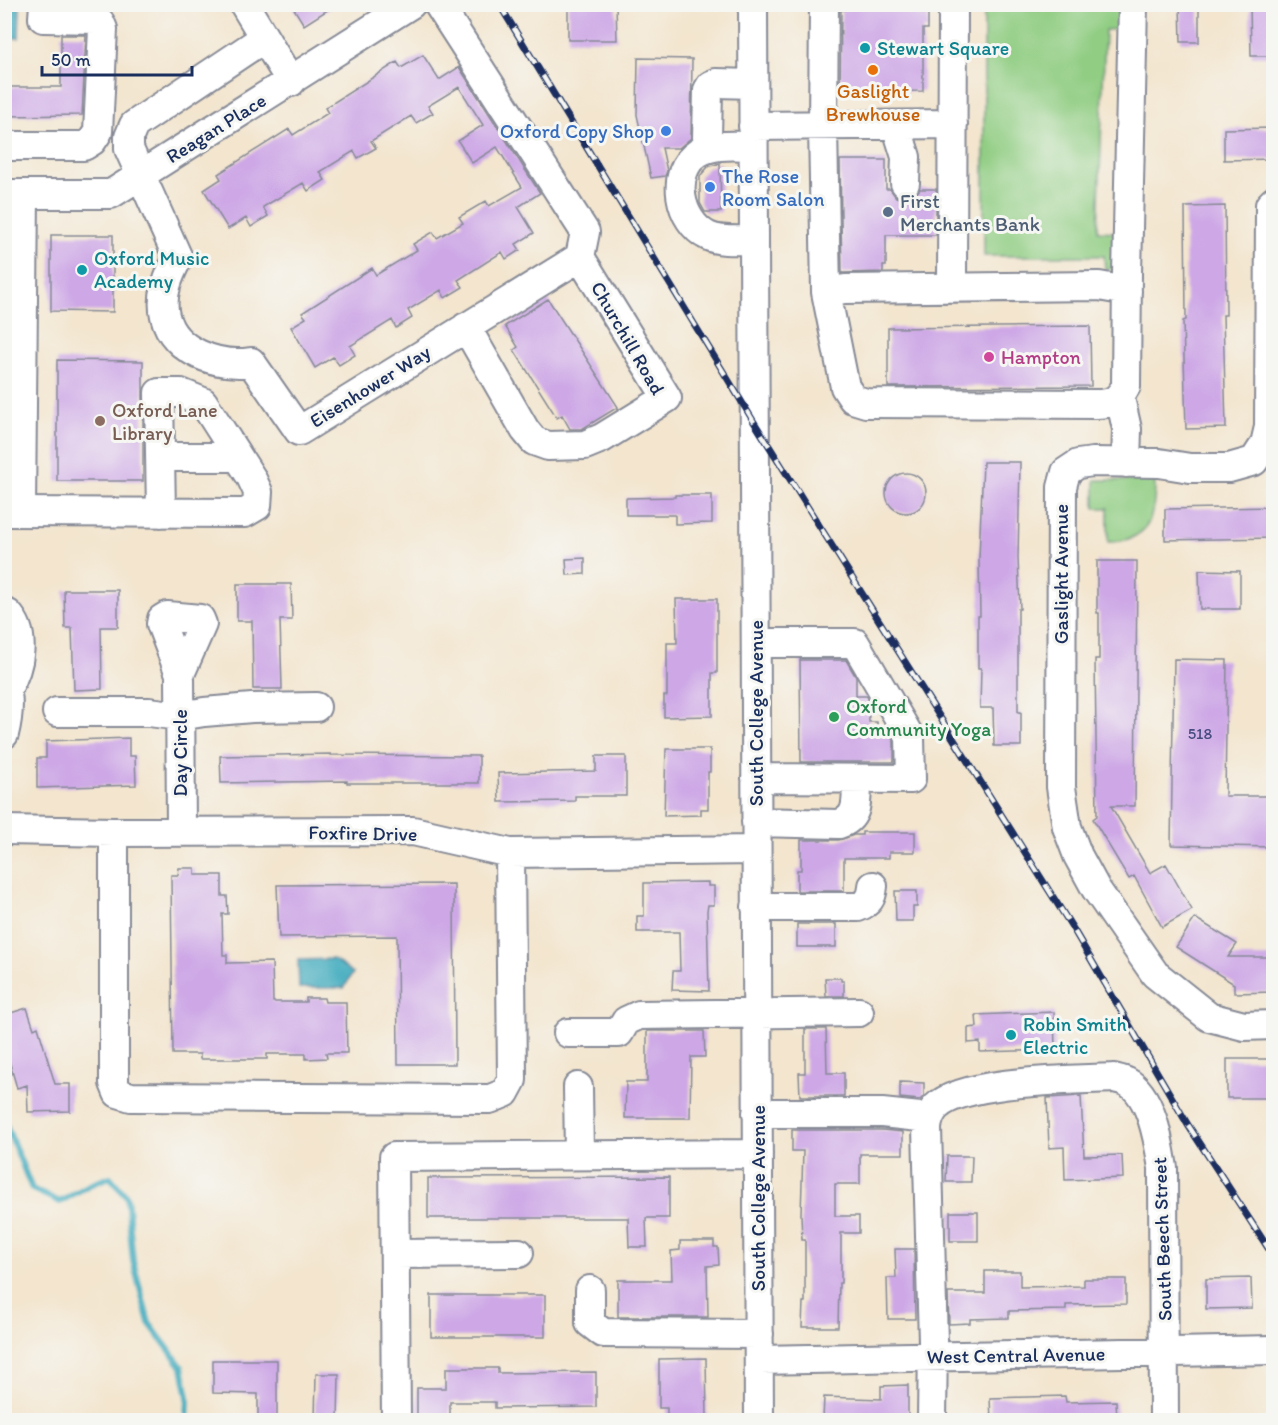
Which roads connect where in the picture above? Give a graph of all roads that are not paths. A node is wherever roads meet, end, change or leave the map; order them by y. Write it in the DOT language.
graph roads {
  1 [pos="44,4"];
  2 [pos="244,4"];
  3 [pos="438,4"];
  4 [pos="753,4"];
  5 [pos="824,4"];
  6 [pos="953,4"];
  7 [pos="1133,4"];
  8 [pos="407,6"];
  9 [pos="264,38"];
  10 [pos="291,82"];
  11 [pos="753,84"];
  12 [pos="953,124"];
  13 [pos="896,125"];
  14 [pos="823,126"];
  15 [pos="753,136"];
  16 [pos="4,146"];
  17 [pos="714,147"];
  18 [pos="140,177"];
  19 [pos="905,183"];
  20 [pos="14,194"];
  21 [pos="1274,201"];
  22 [pos="754,240"];
  23 [pos="580,257"];
  24 [pos="952,288"];
  25 [pos="1127,291"];
  26 [pos="826,292"];
  27 [pos="14,306"];
  28 [pos="465,327"];
  29 [pos="13,361"];
  30 [pos="1120,398"];
  31 [pos="160,457"];
  32 [pos="238,457"];
  33 [pos="1126,463"];
  34 [pos="13,512"];
  35 [pos="161,513"];
  36 [pos="6,613"];
  37 [pos="756,643"];
  38 [pos="180,674"];
  39 [pos="6,686"];
  40 [pos="316,707"];
  41 [pos="57,712"];
  42 [pos="180,716"];
  43 [pos="4,734"];
  44 [pos="756,778"];
  45 [pos="856,780"];
  46 [pos="756,822"];
  47 [pos="4,830"];
  48 [pos="181,831"];
  49 [pos="114,832"];
  50 [pos="756,849"];
  51 [pos="510,854"];
  52 [pos="873,886"];
  53 [pos="756,908"];
  54 [pos="859,1012"];
  55 [pos="757,1013"];
  56 [pos="1274,1025"];
  57 [pos="568,1033"];
  58 [pos="578,1087"];
  59 [pos="757,1113"];
  60 [pos="929,1118"];
  61 [pos="758,1154"];
  62 [pos="579,1155"];
  63 [pos="519,1253"];
  64 [pos="395,1254"];
  65 [pos="590,1290"];
  66 [pos="759,1347"];
  67 [pos="1274,1350"];
  68 [pos="1165,1352"];
  69 [pos="933,1356"];
  70 [pos="396,1420"];
  71 [pos="759,1420"];
  72 [pos="932,1420"];
  73 [pos="1164,1420"];
  1 -- 16 [label="street"];
  2 -- 9 [label="street"];
  3 -- 23 [label="street"];
  4 -- 11 [label="street, South College Avenue"];
  5 -- 14 [label="street"];
  6 -- 12 [label="street"];
  7 -- 25 [label="street"];
  8 -- 10 [label="street, Reagan Place"];
  9 -- 10 [label="street"];
  9 -- 18 [label="street"];
  10 -- 18 [label="street, Reagan Place"];
  11 -- 15 [label="street, South College Avenue"];
  11 -- 17 [label="street"];
  12 -- 13 [label="street"];
  12 -- 24 [label="street"];
  13 -- 14 [label="street"];
  13 -- 19 [label="street"];
  14 -- 15 [label="street"];
  14 -- 26 [label="street"];
  15 -- 17 [label="street"];
  15 -- 22 [label="street, South College Avenue"];
  17 -- 22 [label="street"];
  18 -- 20 [label="street, Reagan Place"];
  18 -- 28 [label="street, Eisenhower Way"];
  20 -- 27 [label="street"];
  21 -- 33 [label="street, Gaslight Avenue"];
  22 -- 37 [label="street, South College Avenue"];
  23 -- 28 [label="street, Eisenhower Way"];
  23 -- 28 [label="street, Churchill Road"];
  24 -- 25 [label="street"];
  24 -- 26 [label="street"];
  25 -- 30 [label="street"];
  26 -- 30 [label="street"];
  27 -- 29 [label="street"];
  29 -- 34 [label="street"];
  30 -- 33 [label="street"];
  31 -- 32 [label="street"];
  31 -- 32 [label="street"];
  31 -- 35 [label="street"];
  32 -- 35 [label="street"];
  33 -- 56 [label="street, Gaslight Avenue"];
  34 -- 35 [label="street"];
  36 -- 39 [label="street"];
  37 -- 44 [label="street, South College Avenue"];
  37 -- 45 [label="street"];
  38 -- 42 [label="street, Day Circle"];
  39 -- 43 [label="street"];
  40 -- 42 [label="street"];
  41 -- 42 [label="street"];
  42 -- 48 [label="street, Day Circle"];
  44 -- 45 [label="street"];
  44 -- 46 [label="street, South College Avenue"];
  45 -- 46 [label="street"];
  46 -- 50 [label="street, South College Avenue"];
  47 -- 49 [label="street, Foxfire Drive"];
  48 -- 49 [label="street, Foxfire Drive"];
  48 -- 51 [label="street, Foxfire Drive"];
  49 -- 51 [label="street"];
  50 -- 51 [label="street, Foxfire Drive"];
  50 -- 53 [label="street, South College Avenue"];
  52 -- 53 [label="street"];
  53 -- 55 [label="street, South College Avenue"];
  54 -- 55 [label="street"];
  55 -- 57 [label="street"];
  55 -- 59 [label="street, South College Avenue"];
  58 -- 62 [label="street"];
  59 -- 60 [label="street"];
  59 -- 61 [label="street, South College Avenue"];
  60 -- 68 [label="street, South Beech Street"];
  60 -- 69 [label="street"];
  61 -- 62 [label="street"];
  61 -- 66 [label="street, South College Avenue"];
  62 -- 64 [label="street"];
  63 -- 64 [label="street"];
  64 -- 70 [label="street"];
  65 -- 66 [label="street, West Central Avenue"];
  66 -- 69 [label="street, West Central Avenue"];
  66 -- 71 [label="street, South College Avenue"];
  67 -- 68 [label="street, West Central Avenue"];
  68 -- 69 [label="street, West Central Avenue"];
  68 -- 73 [label="street, South Beech Street"];
  69 -- 72 [label="street"];
}
